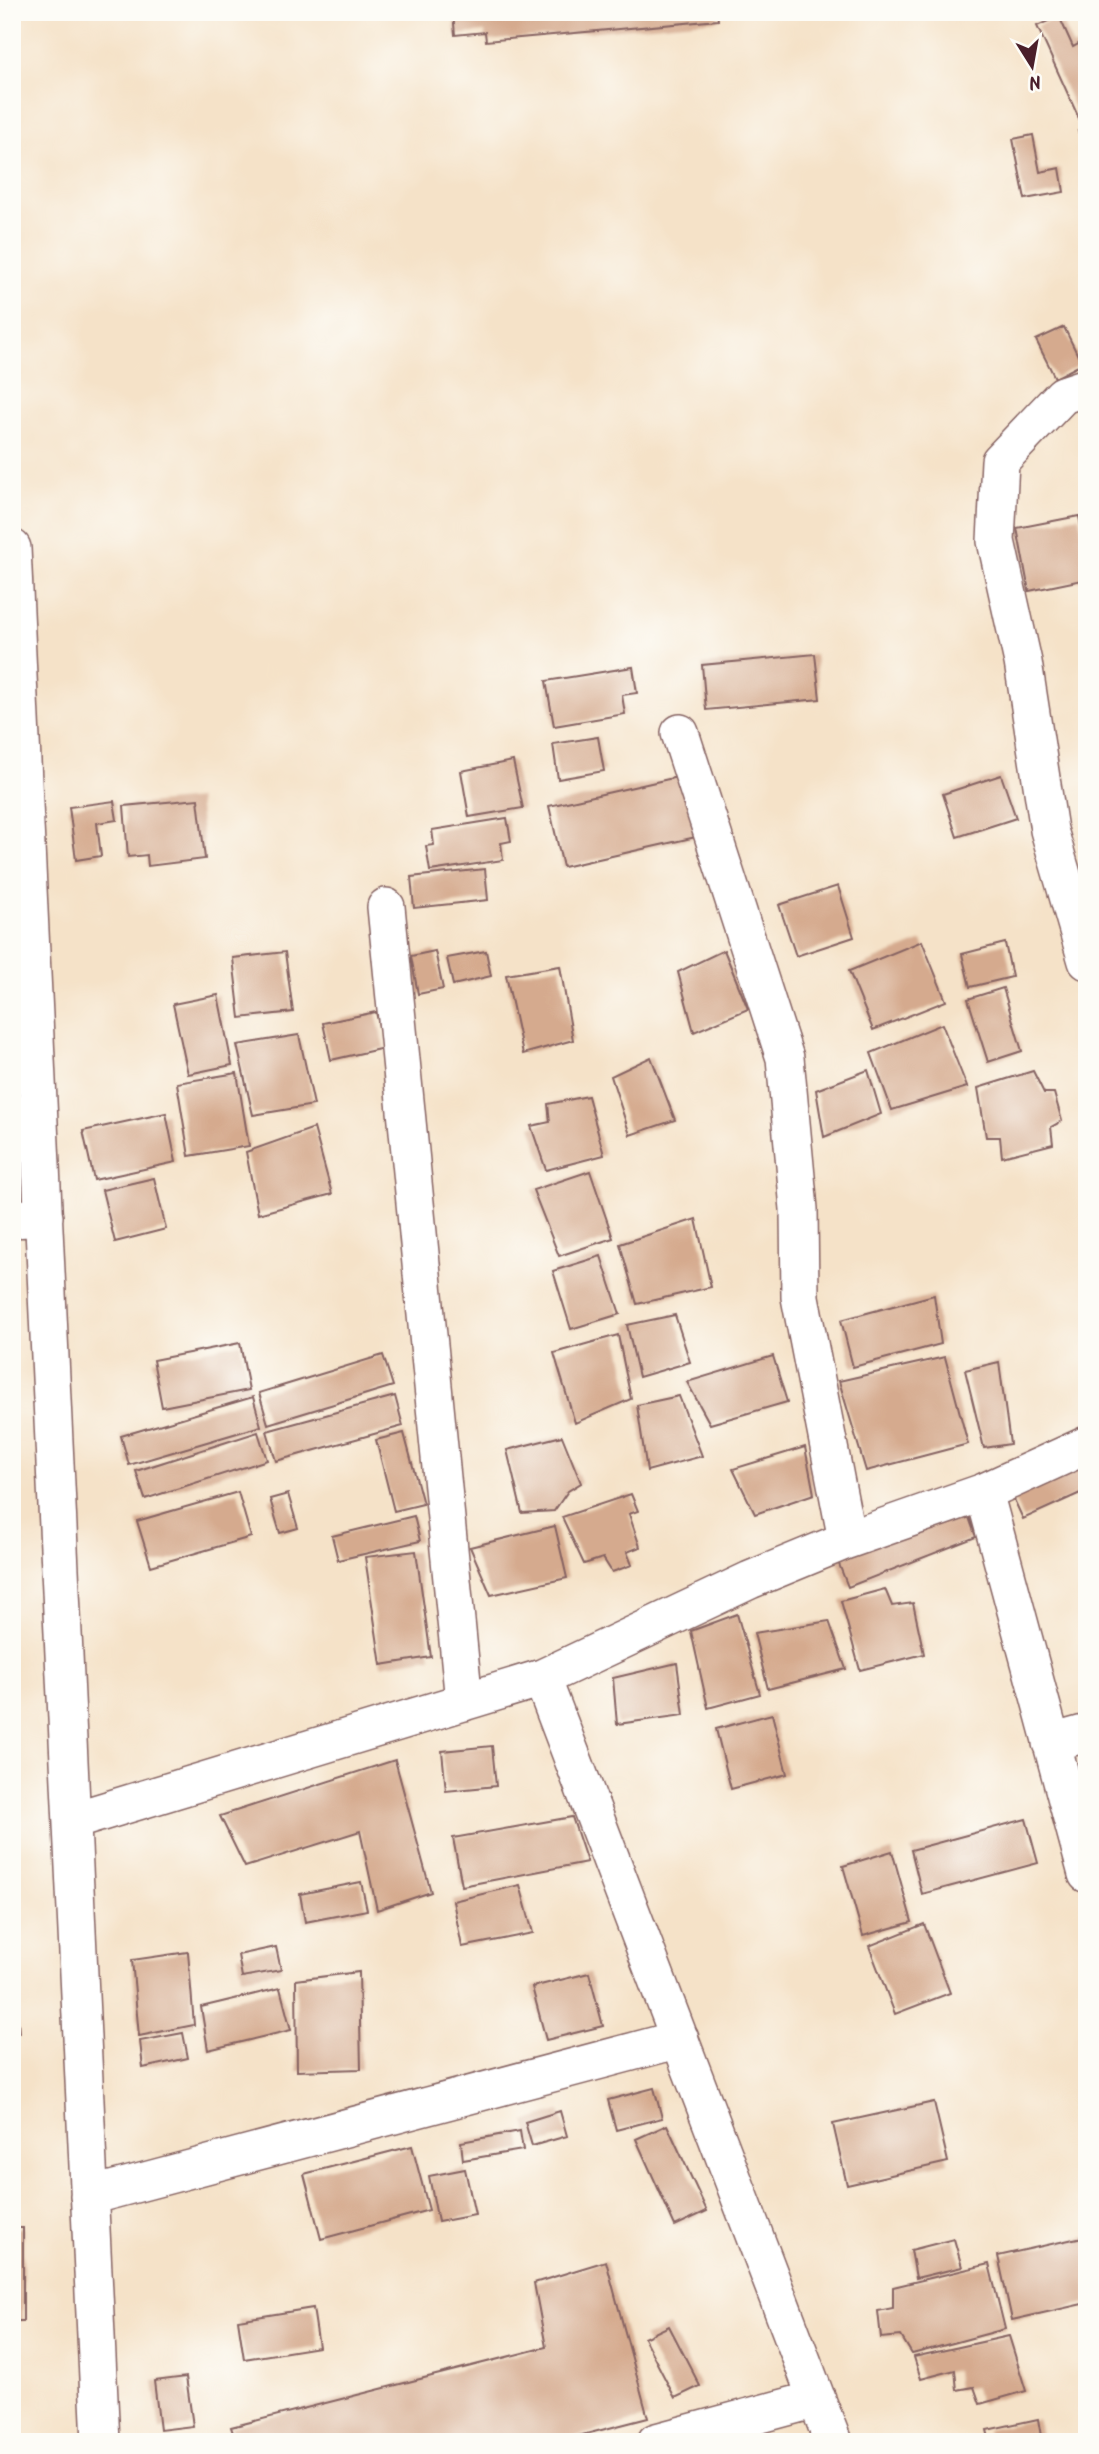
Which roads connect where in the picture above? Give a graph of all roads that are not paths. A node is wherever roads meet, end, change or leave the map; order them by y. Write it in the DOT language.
graph roads {
  1 [pos="1087,387"];
  2 [pos="12,548"];
  3 [pos="680,733"];
  4 [pos="21,903"];
  5 [pos="386,907"];
  6 [pos="1087,961"];
  7 [pos="28,1218"];
  8 [pos="1087,1445"];
  9 [pos="984,1492"];
  10 [pos="847,1540"];
  11 [pos="542,1678"];
  12 [pos="464,1702"];
  13 [pos="1087,1732"];
  14 [pos="1051,1743"];
  15 [pos="72,1821"];
  16 [pos="1087,1874"];
  17 [pos="680,2039"];
  18 [pos="89,2196"];
  19 [pos="817,2399"];
  20 [pos="101,2442"];
  21 [pos="656,2442"];
  22 [pos="833,2442"];
  1 -- 6 [label="street"];
  2 -- 4 [label="street"];
  3 -- 10 [label="street"];
  4 -- 7 [label="street"];
  5 -- 12 [label="street"];
  7 -- 15 [label="street"];
  8 -- 9 [label="street"];
  9 -- 10 [label="street"];
  9 -- 14 [label="street"];
  10 -- 11 [label="street"];
  11 -- 12 [label="street"];
  11 -- 17 [label="street"];
  12 -- 15 [label="street"];
  13 -- 14 [label="street"];
  14 -- 16 [label="street"];
  15 -- 18 [label="street"];
  17 -- 18 [label="street"];
  17 -- 19 [label="street"];
  18 -- 20 [label="street"];
  19 -- 21 [label="street"];
  19 -- 22 [label="street"];
}
